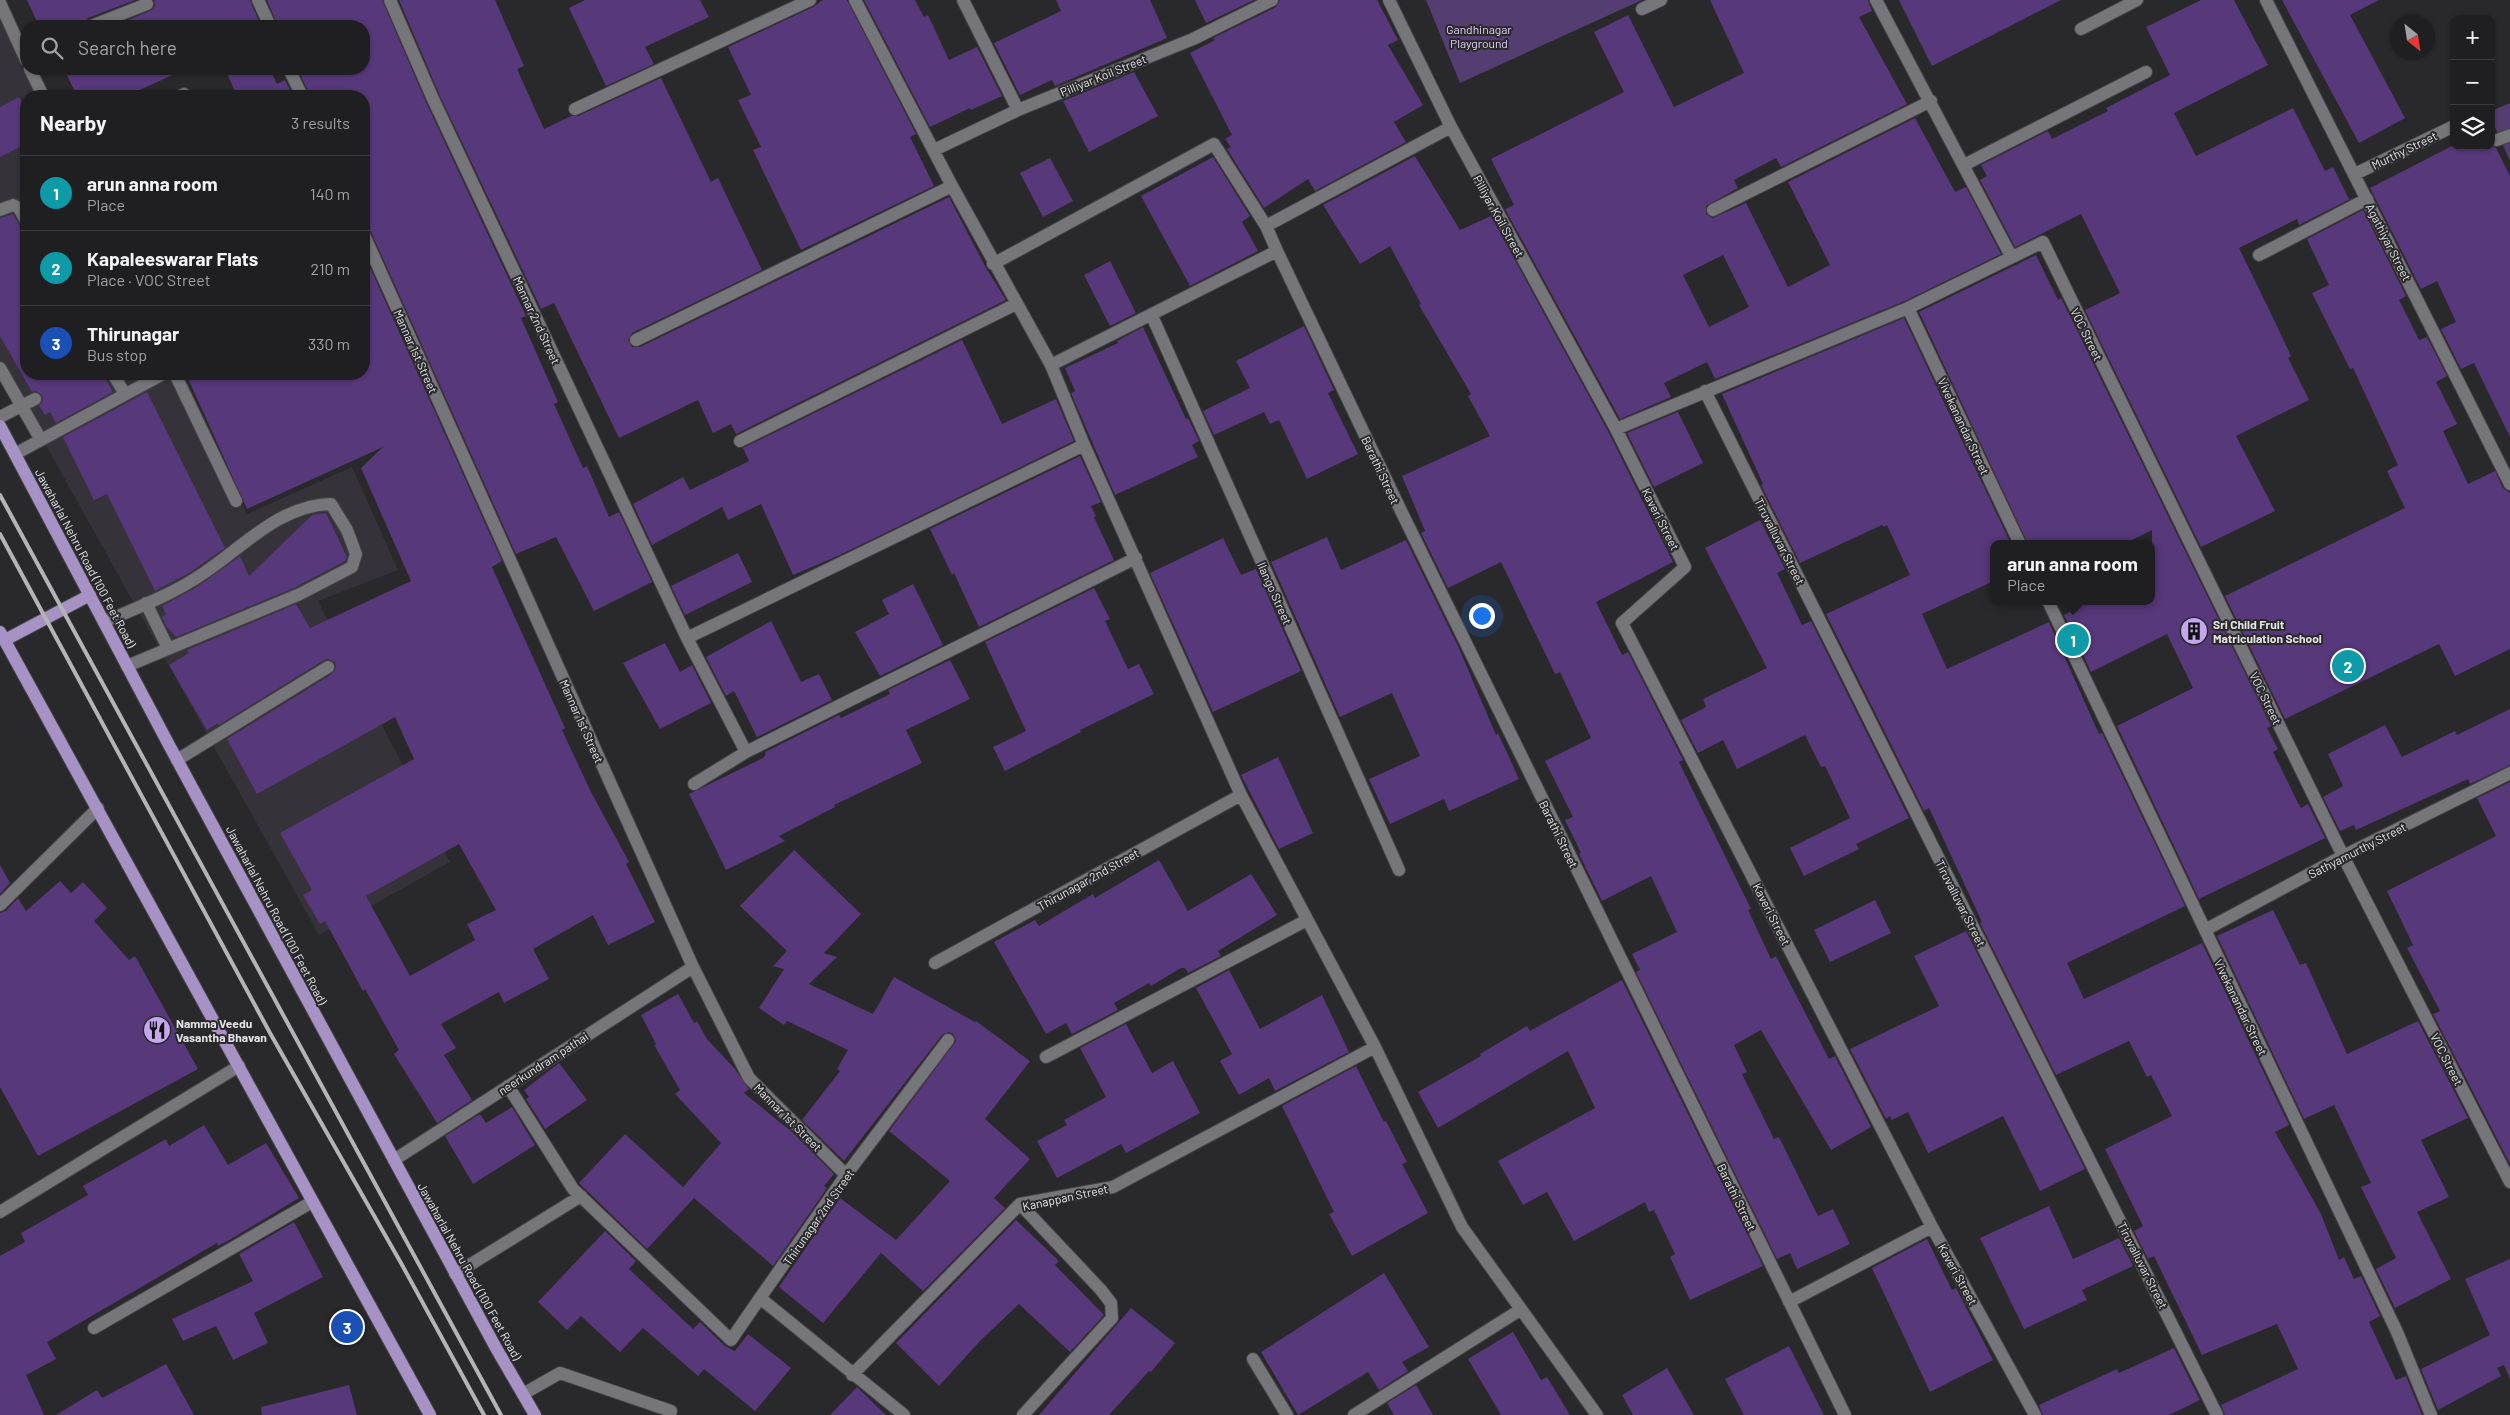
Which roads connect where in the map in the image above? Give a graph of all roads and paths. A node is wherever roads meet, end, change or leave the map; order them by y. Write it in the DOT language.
graph roads {
  1 [pos="258,0"];
  2 [pos="390,0"];
  3 [pos="810,0"];
  4 [pos="855,0"];
  5 [pos="963,0"];
  6 [pos="1272,0"];
  7 [pos="1389,0"];
  8 [pos="1661,0"];
  9 [pos="1876,0"];
  10 [pos="2137,0"];
  11 [pos="2266,0"];
  12 [pos="0,3"];
  13 [pos="147,4"];
  14 [pos="1642,9"];
  15 [pos="106,20"];
  16 [pos="267,20"];
  17 [pos="2081,29"];
  18 [pos="20,45"];
  19 [pos="2146,72"];
  20 [pos="33,75"];
  21 [pos="292,75"];
  22 [pos="40,90"];
  23 [pos="299,90"];
  24 [pos="1931,101"];
  25 [pos="576,109"];
  26 [pos="1018,110"];
  27 [pos="1451,127"];
  28 [pos="2450,128"];
  29 [pos="2510,135"];
  30 [pos="2497,140"];
  31 [pos="934,150"];
  32 [pos="1964,165"];
  33 [pos="2355,174"];
  34 [pos="952,186"];
  35 [pos="2367,198"];
  36 [pos="0,210"];
  37 [pos="20,210"];
  38 [pos="1713,210"];
  39 [pos="1266,226"];
  40 [pos="370,248"];
  41 [pos="1277,251"];
  42 [pos="2259,255"];
  43 [pos="2011,256"];
  44 [pos="993,264"];
  45 [pos="1016,304"];
  46 [pos="1908,308"];
  47 [pos="1152,316"];
  48 [pos="636,340"];
  49 [pos="1051,365"];
  50 [pos="0,368"];
  51 [pos="117,380"];
  52 [pos="152,380"];
  53 [pos="178,380"];
  54 [pos="1705,391"];
  55 [pos="125,394"];
  56 [pos="35,399"];
  57 [pos="22,406"];
  58 [pos="0,417"];
  59 [pos="0,426"];
  60 [pos="1616,429"];
  61 [pos="41,440"];
  62 [pos="740,441"];
  63 [pos="1084,445"];
  64 [pos="15,454"];
  65 [pos="2510,484"];
  66 [pos="236,501"];
  67 [pos="2018,540"];
  68 [pos="1136,558"];
  69 [pos="90,595"];
  70 [pos="146,604"];
  71 [pos="2050,605"];
  72 [pos="104,622"];
  73 [pos="2,636"];
  74 [pos="687,638"];
  75 [pos="168,648"];
  76 [pos="127,666"];
  77 [pos="328,667"];
  78 [pos="746,752"];
  79 [pos="177,760"];
  80 [pos="2510,773"];
  81 [pos="694,784"];
  82 [pos="1241,795"];
  83 [pos="98,808"];
  84 [pos="2343,856"];
  85 [pos="1399,870"];
  86 [pos="0,905"];
  87 [pos="1307,920"];
  88 [pos="2205,930"];
  89 [pos="935,963"];
  90 [pos="693,967"];
  91 [pos="948,1040"];
  92 [pos="1375,1047"];
  93 [pos="1046,1056"];
  94 [pos="239,1066"];
  95 [pos="508,1086"];
  96 [pos="394,1160"];
  97 [pos="846,1176"];
  98 [pos="2510,1182"];
  99 [pos="581,1196"];
  100 [pos="312,1202"];
  101 [pos="1020,1204"];
  102 [pos="0,1212"];
  103 [pos="1932,1227"];
  104 [pos="455,1274"];
  105 [pos="760,1298"];
  106 [pos="1789,1302"];
  107 [pos="1520,1310"];
  108 [pos="94,1328"];
  109 [pos="1253,1359"];
  110 [pos="852,1375"];
  111 [pos="522,1394"];
  112 [pos="671,1411"];
  113 [pos="430,1415"];
  114 [pos="535,1415"];
  115 [pos="904,1415"];
  116 [pos="1023,1415"];
  117 [pos="1287,1415"];
  118 [pos="1354,1415"];
  119 [pos="1597,1415"];
  120 [pos="1845,1415"];
  121 [pos="2035,1415"];
  122 [pos="2217,1415"];
  123 [pos="2431,1415"];
  1 -- 16 [label="street"];
  2 -- 74 [label="street, Mannar 2nd Street"];
  3 -- 25 [label="street"];
  4 -- 31 [label="street"];
  5 -- 26 [label="street"];
  6 -- 26 [label="street, Pilliyar Koil Street"];
  7 -- 27 [label="street, Pilliyar Koil Street"];
  8 -- 14 [label="street"];
  9 -- 24 [label="street"];
  10 -- 17 [label="street"];
  11 -- 33 [label="street, Agathiyar Street"];
  12 -- 18 [label="street"];
  13 -- 15 [label="street"];
  19 -- 32 [label="street"];
  20 -- 22 [label="street"];
  21 -- 23 [label="street"];
  24 -- 32 [label="street"];
  24 -- 38 [label="street"];
  26 -- 31 [label="street, Pilliyar Koil Street"];
  27 -- 39 [label="street"];
  27 -- 60 [label="street, Pilliyar Koil Street"];
  28 -- 33 [label="street, Murthy Street"];
  29 -- 30 [label="street"];
  31 -- 34 [label="street"];
  32 -- 43 [label="street"];
  33 -- 35 [label="street, Agathiyar Street"];
  34 -- 44 [label="street"];
  34 -- 48 [label="street"];
  35 -- 42 [label="street"];
  35 -- 65 [label="street, Agathiyar Street"];
  36 -- 37 [label="street"];
  39 -- 41 [label="street, Barathi Street"];
  39 -- 44 [label="street, Barathi Street"];
  40 -- 90 [label="street, Mannar 1st Street"];
  41 -- 47 [label="street"];
  41 -- 106 [label="street, Barathi Street"];
  43 -- 46 [label="street"];
  43 -- 84 [label="street, VOC Street"];
  44 -- 45 [label="street"];
  45 -- 49 [label="street"];
  45 -- 62 [label="street"];
  46 -- 54 [label="street"];
  46 -- 67 [label="street, Vivekanandar Street"];
  47 -- 49 [label="street"];
  47 -- 85 [label="street, Ilango Street"];
  49 -- 63 [label="street"];
  50 -- 57 [label="street"];
  51 -- 55 [label="street"];
  52 -- 55 [label="street"];
  53 -- 66 [label="street"];
  54 -- 60 [label="street"];
  54 -- 122 [label="street, Tiruvalluvar Street"];
  55 -- 61 [label="street"];
  56 -- 57 [label="street"];
  57 -- 58 [label="street"];
  57 -- 61 [label="street"];
  59 -- 64 [label="main road, Jawaharlal Nehru Road (100 Feet Road)"];
  60 -- 103 [label="street, Kaveri Street"];
  61 -- 64 [label="street"];
  63 -- 68 [label="street"];
  63 -- 74 [label="street"];
  64 -- 69 [label="main road, Jawaharlal Nehru Road (100 Feet Road)"];
  68 -- 78 [label="street"];
  68 -- 82 [label="street"];
  69 -- 72 [label="main road, Jawaharlal Nehru Road (100 Feet Road)"];
  69 -- 73 [label="main road"];
  70 -- 72 [label="street"];
  70 -- 75 [label="street"];
  70 -- 75 [label="street"];
  71 -- 88 [label="street, Vivekanandar Street"];
  72 -- 76 [label="main road, Jawaharlal Nehru Road (100 Feet Road)"];
  73 -- 83 [label="main road"];
  74 -- 78 [label="street, Mannar 2nd Street"];
  75 -- 76 [label="street"];
  76 -- 79 [label="main road, Jawaharlal Nehru Road (100 Feet Road)"];
  77 -- 79 [label="street"];
  78 -- 81 [label="street"];
  79 -- 96 [label="main road, Jawaharlal Nehru Road (100 Feet Road)"];
  80 -- 84 [label="street, Sathyamurthy Street"];
  82 -- 87 [label="street"];
  82 -- 89 [label="street, Thirunagar 2nd Street"];
  83 -- 86 [label="street"];
  83 -- 94 [label="main road"];
  84 -- 88 [label="street, Sathyamurthy Street"];
  84 -- 98 [label="street, VOC Street"];
  87 -- 92 [label="street"];
  87 -- 93 [label="street"];
  88 -- 123 [label="street, Vivekanandar Street"];
  90 -- 95 [label="street, neerkundram pathai"];
  90 -- 97 [label="street, Mannar 1st Street"];
  91 -- 97 [label="street, Thirunagar 2nd Street"];
  92 -- 101 [label="street, Kanappan Street"];
  92 -- 107 [label="street"];
  94 -- 100 [label="main road"];
  94 -- 102 [label="street"];
  95 -- 96 [label="street, neerkundram pathai"];
  95 -- 99 [label="street"];
  96 -- 104 [label="main road, Jawaharlal Nehru Road (100 Feet Road)"];
  97 -- 105 [label="street, Thirunagar 2nd Street"];
  99 -- 104 [label="street"];
  99 -- 105 [label="street, Thirunagar 2nd Street"];
  100 -- 108 [label="street"];
  100 -- 113 [label="main road"];
  101 -- 110 [label="street, Kanappan Street"];
  101 -- 116 [label="street"];
  103 -- 106 [label="street"];
  103 -- 121 [label="street, Kaveri Street"];
  104 -- 111 [label="main road, Jawaharlal Nehru Road (100 Feet Road)"];
  105 -- 110 [label="street"];
  106 -- 120 [label="street, Barathi Street"];
  107 -- 118 [label="street"];
  107 -- 119 [label="street"];
  109 -- 117 [label="street"];
  110 -- 115 [label="street"];
  111 -- 112 [label="street"];
  111 -- 114 [label="main road, Jawaharlal Nehru Road (100 Feet Road)"];
}
